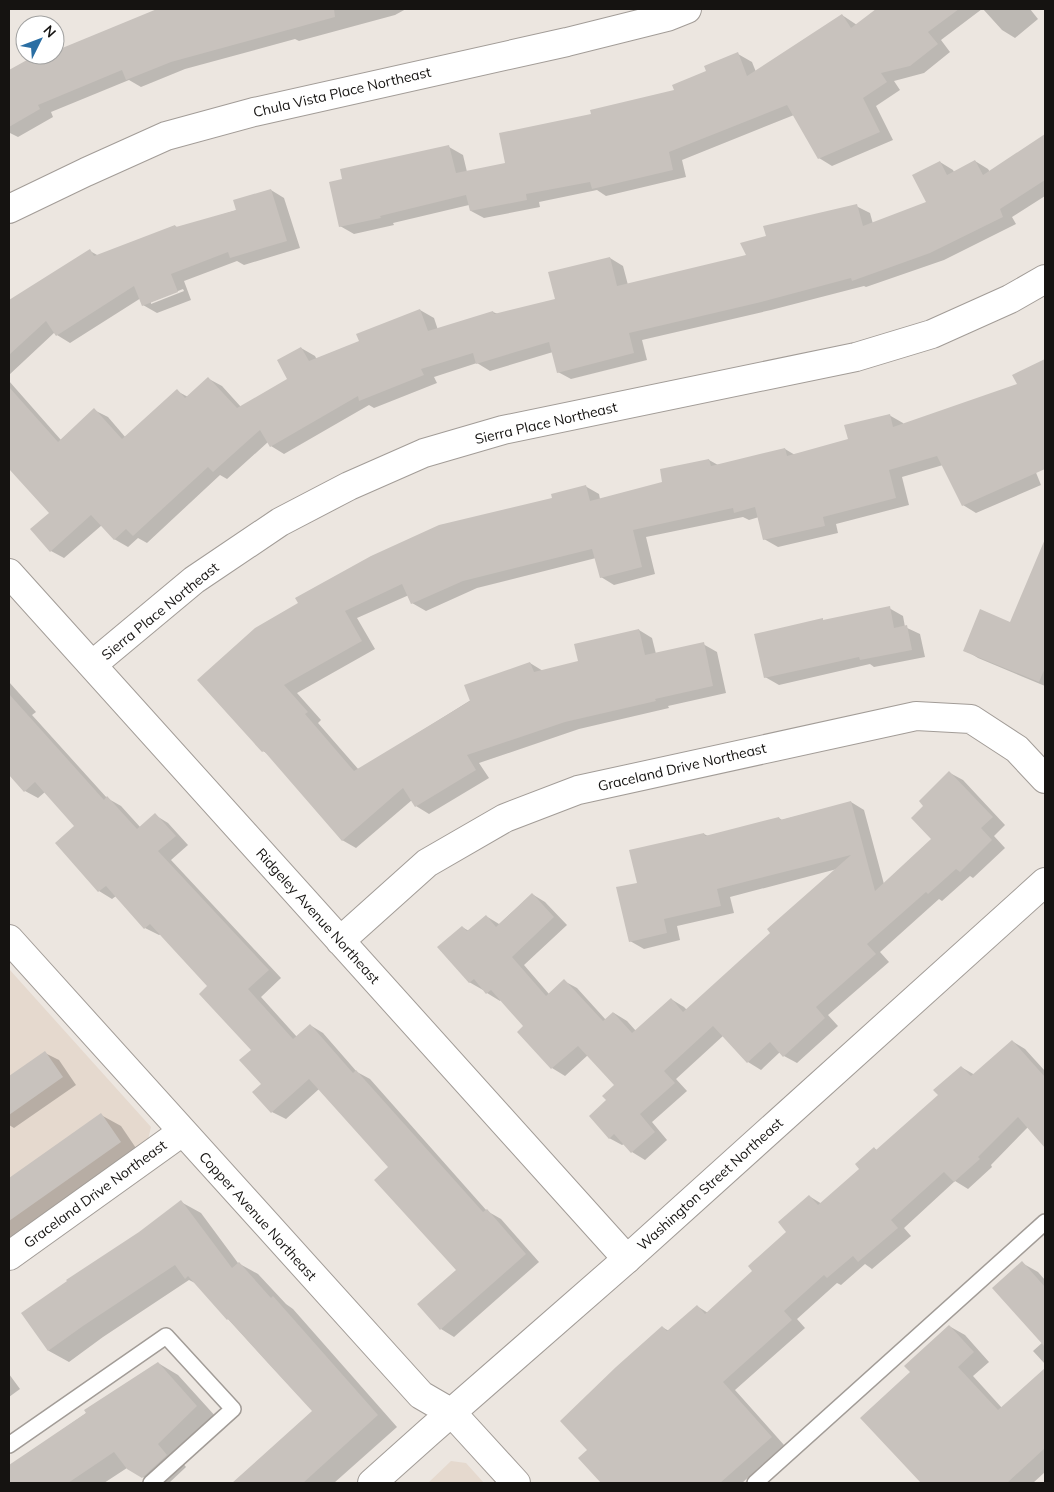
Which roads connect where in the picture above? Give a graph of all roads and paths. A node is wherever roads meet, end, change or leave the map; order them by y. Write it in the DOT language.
graph roads {
  1 [pos="687,9"];
  2 [pos="9,209"];
  3 [pos="1045,279"];
  4 [pos="9,573"];
  5 [pos="92,666"];
  6 [pos="1045,779"];
  7 [pos="1045,882"];
  8 [pos="9,939"];
  9 [pos="340,940"];
  10 [pos="182,1132"];
  11 [pos="1045,1222"];
  12 [pos="9,1256"];
  13 [pos="627,1259"];
  14 [pos="452,1413"];
  15 [pos="9,1445"];
  16 [pos="151,1483"];
  17 [pos="372,1483"];
  18 [pos="516,1483"];
  19 [pos="755,1483"];
  1 -- 2 [label="street, Chula Vista Place Northeast"];
  3 -- 5 [label="street, Sierra Place Northeast"];
  4 -- 5 [label="street, Ridgeley Avenue Northeast"];
  5 -- 9 [label="street, Ridgeley Avenue Northeast"];
  6 -- 9 [label="street, Graceland Drive Northeast"];
  7 -- 13 [label="street, Washington Street Northeast"];
  8 -- 10 [label="street, Copper Avenue Northeast"];
  9 -- 13 [label="street, Ridgeley Avenue Northeast"];
  10 -- 12 [label="street, Graceland Drive Northeast"];
  10 -- 14 [label="street, Copper Avenue Northeast"];
  11 -- 19 [label="lane"];
  13 -- 14 [label="street, Washington Street Northeast"];
  14 -- 17 [label="street, Washington Street Northeast"];
  14 -- 18 [label="street, Copper Avenue Northeast"];
  15 -- 16 [label="lane"];
}
